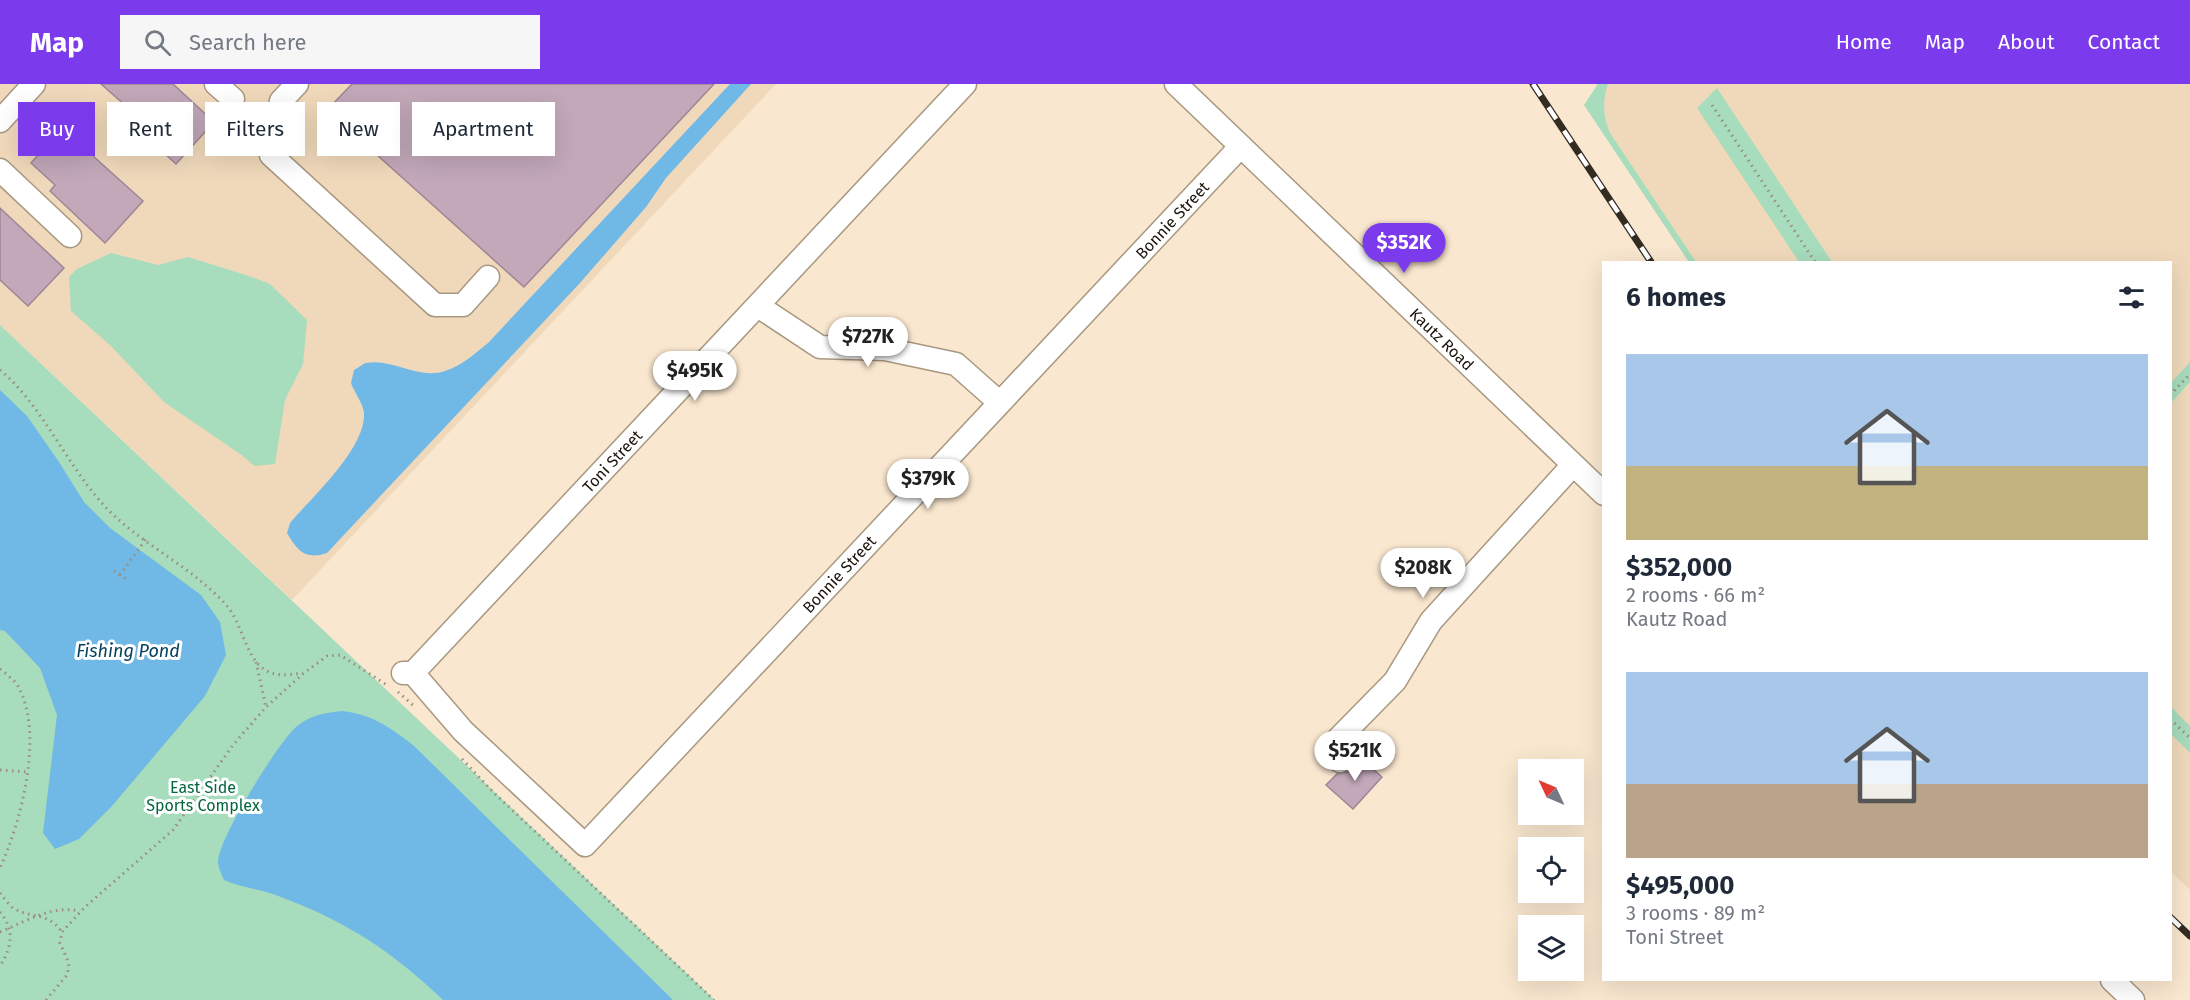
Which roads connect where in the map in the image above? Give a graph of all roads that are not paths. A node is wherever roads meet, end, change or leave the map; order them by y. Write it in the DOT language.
graph roads {
  1 [pos="34,84"];
  2 [pos="216,84"];
  3 [pos="297,84"];
  4 [pos="965,84"];
  5 [pos="1176,84"];
  6 [pos="233,99"];
  7 [pos="0,121"];
  8 [pos="1241,146"];
  9 [pos="0,170"];
  10 [pos="70,236"];
  11 [pos="488,277"];
  12 [pos="758,306"];
  13 [pos="1000,403"];
  14 [pos="1573,465"];
  15 [pos="1602,492"];
  16 [pos="1340,761"];
  17 [pos="585,845"];
  18 [pos="2113,981"];
  19 [pos="2133,1000"];
  1 -- 7 [label="street"];
  2 -- 6 [label="street"];
  3 -- 11 [label="street"];
  4 -- 12 [label="street, Toni Street"];
  5 -- 8 [label="street, Kautz Road"];
  8 -- 13 [label="street, Bonnie Street"];
  8 -- 14 [label="street, Kautz Road"];
  9 -- 10 [label="street"];
  12 -- 13 [label="street"];
  12 -- 17 [label="street, Toni Street"];
  13 -- 17 [label="street, Bonnie Street"];
  14 -- 15 [label="street, Kautz Road"];
  14 -- 16 [label="street"];
  18 -- 19 [label="street"];
}
